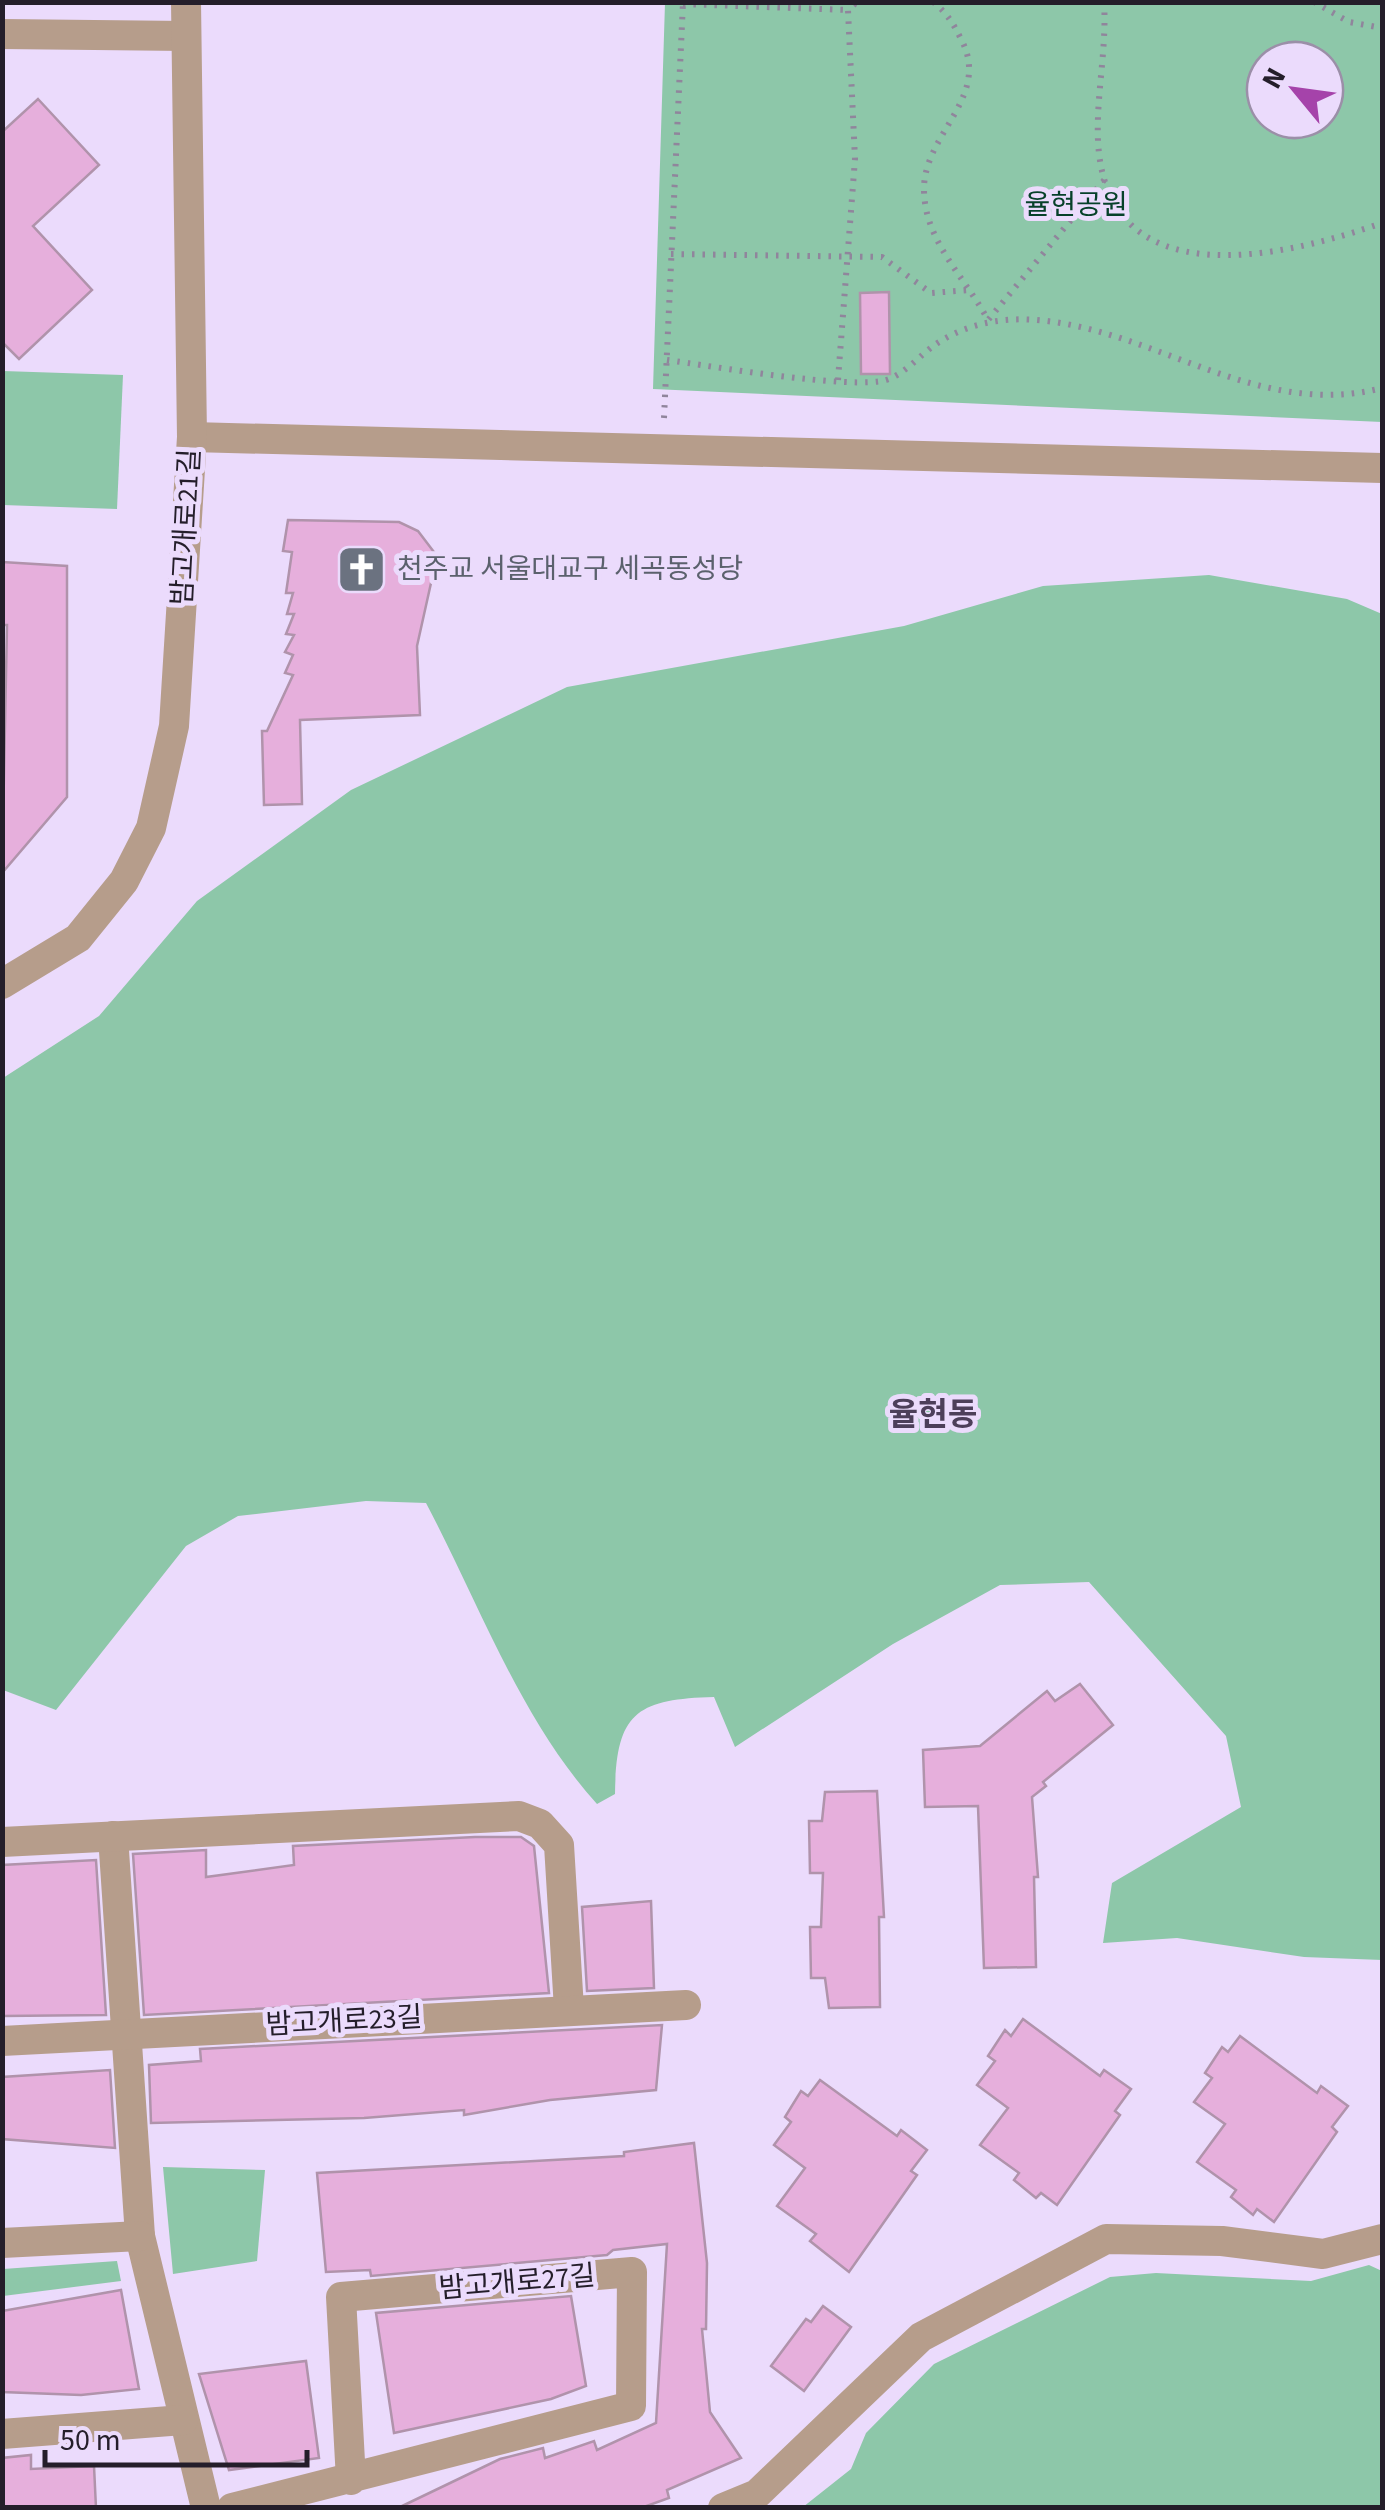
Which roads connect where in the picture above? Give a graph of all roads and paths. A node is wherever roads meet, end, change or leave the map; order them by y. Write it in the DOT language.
graph roads {
  1 [pos="186,2"];
  2 [pos="857,2"];
  3 [pos="933,2"];
  4 [pos="1104,2"];
  5 [pos="1314,2"];
  6 [pos="683,3"];
  7 [pos="848,10"];
  8 [pos="1382,28"];
  9 [pos="2,34"];
  10 [pos="186,36"];
  11 [pos="1104,179"];
  12 [pos="1382,223"];
  13 [pos="671,254"];
  14 [pos="848,258"];
  15 [pos="971,290"];
  16 [pos="988,320"];
  17 [pos="667,360"];
  18 [pos="838,380"];
  19 [pos="1382,388"];
  20 [pos="192,437"];
  21 [pos="663,449"];
  22 [pos="1382,468"];
  23 [pos="2,984"];
  24 [pos="113,1836"];
  25 [pos="2,1842"];
  26 [pos="686,2005"];
  27 [pos="569,2008"];
  28 [pos="129,2034"];
  29 [pos="2,2041"];
  30 [pos="140,2236"];
  31 [pos="1382,2239"];
  32 [pos="2,2243"];
  33 [pos="182,2420"];
  34 [pos="2,2434"];
  35 [pos="351,2480"];
  36 [pos="206,2508"];
  37 [pos="232,2508"];
  38 [pos="722,2508"];
  1 -- 10 [label="street, 밤고개로21길"];
  2 -- 7 [label="path"];
  3 -- 15 [label="path"];
  4 -- 11 [label="path"];
  5 -- 8 [label="path"];
  6 -- 7 [label="path"];
  6 -- 13 [label="path"];
  7 -- 14 [label="path"];
  9 -- 10 [label="street"];
  10 -- 20 [label="street, 밤고개로21길"];
  11 -- 12 [label="path"];
  11 -- 16 [label="path"];
  13 -- 14 [label="path"];
  13 -- 17 [label="path"];
  14 -- 15 [label="path"];
  14 -- 18 [label="path"];
  15 -- 16 [label="path"];
  16 -- 18 [label="path"];
  16 -- 19 [label="path"];
  17 -- 18 [label="path"];
  17 -- 21 [label="path"];
  20 -- 21 [label="street"];
  20 -- 23 [label="street, 밤고개로21길"];
  21 -- 22 [label="street"];
  24 -- 25 [label="street"];
  24 -- 27 [label="street"];
  24 -- 28 [label="street"];
  26 -- 27 [label="street, 밤고개로23길"];
  27 -- 28 [label="street, 밤고개로23길"];
  28 -- 29 [label="street, 밤고개로23길"];
  28 -- 30 [label="street"];
  30 -- 32 [label="street"];
  30 -- 33 [label="street"];
  31 -- 38 [label="street"];
  33 -- 34 [label="street"];
  33 -- 36 [label="street"];
  35 -- 35 [label="street, 밤고개로27길"];
  35 -- 37 [label="street, 밤고개로27길"];
}
